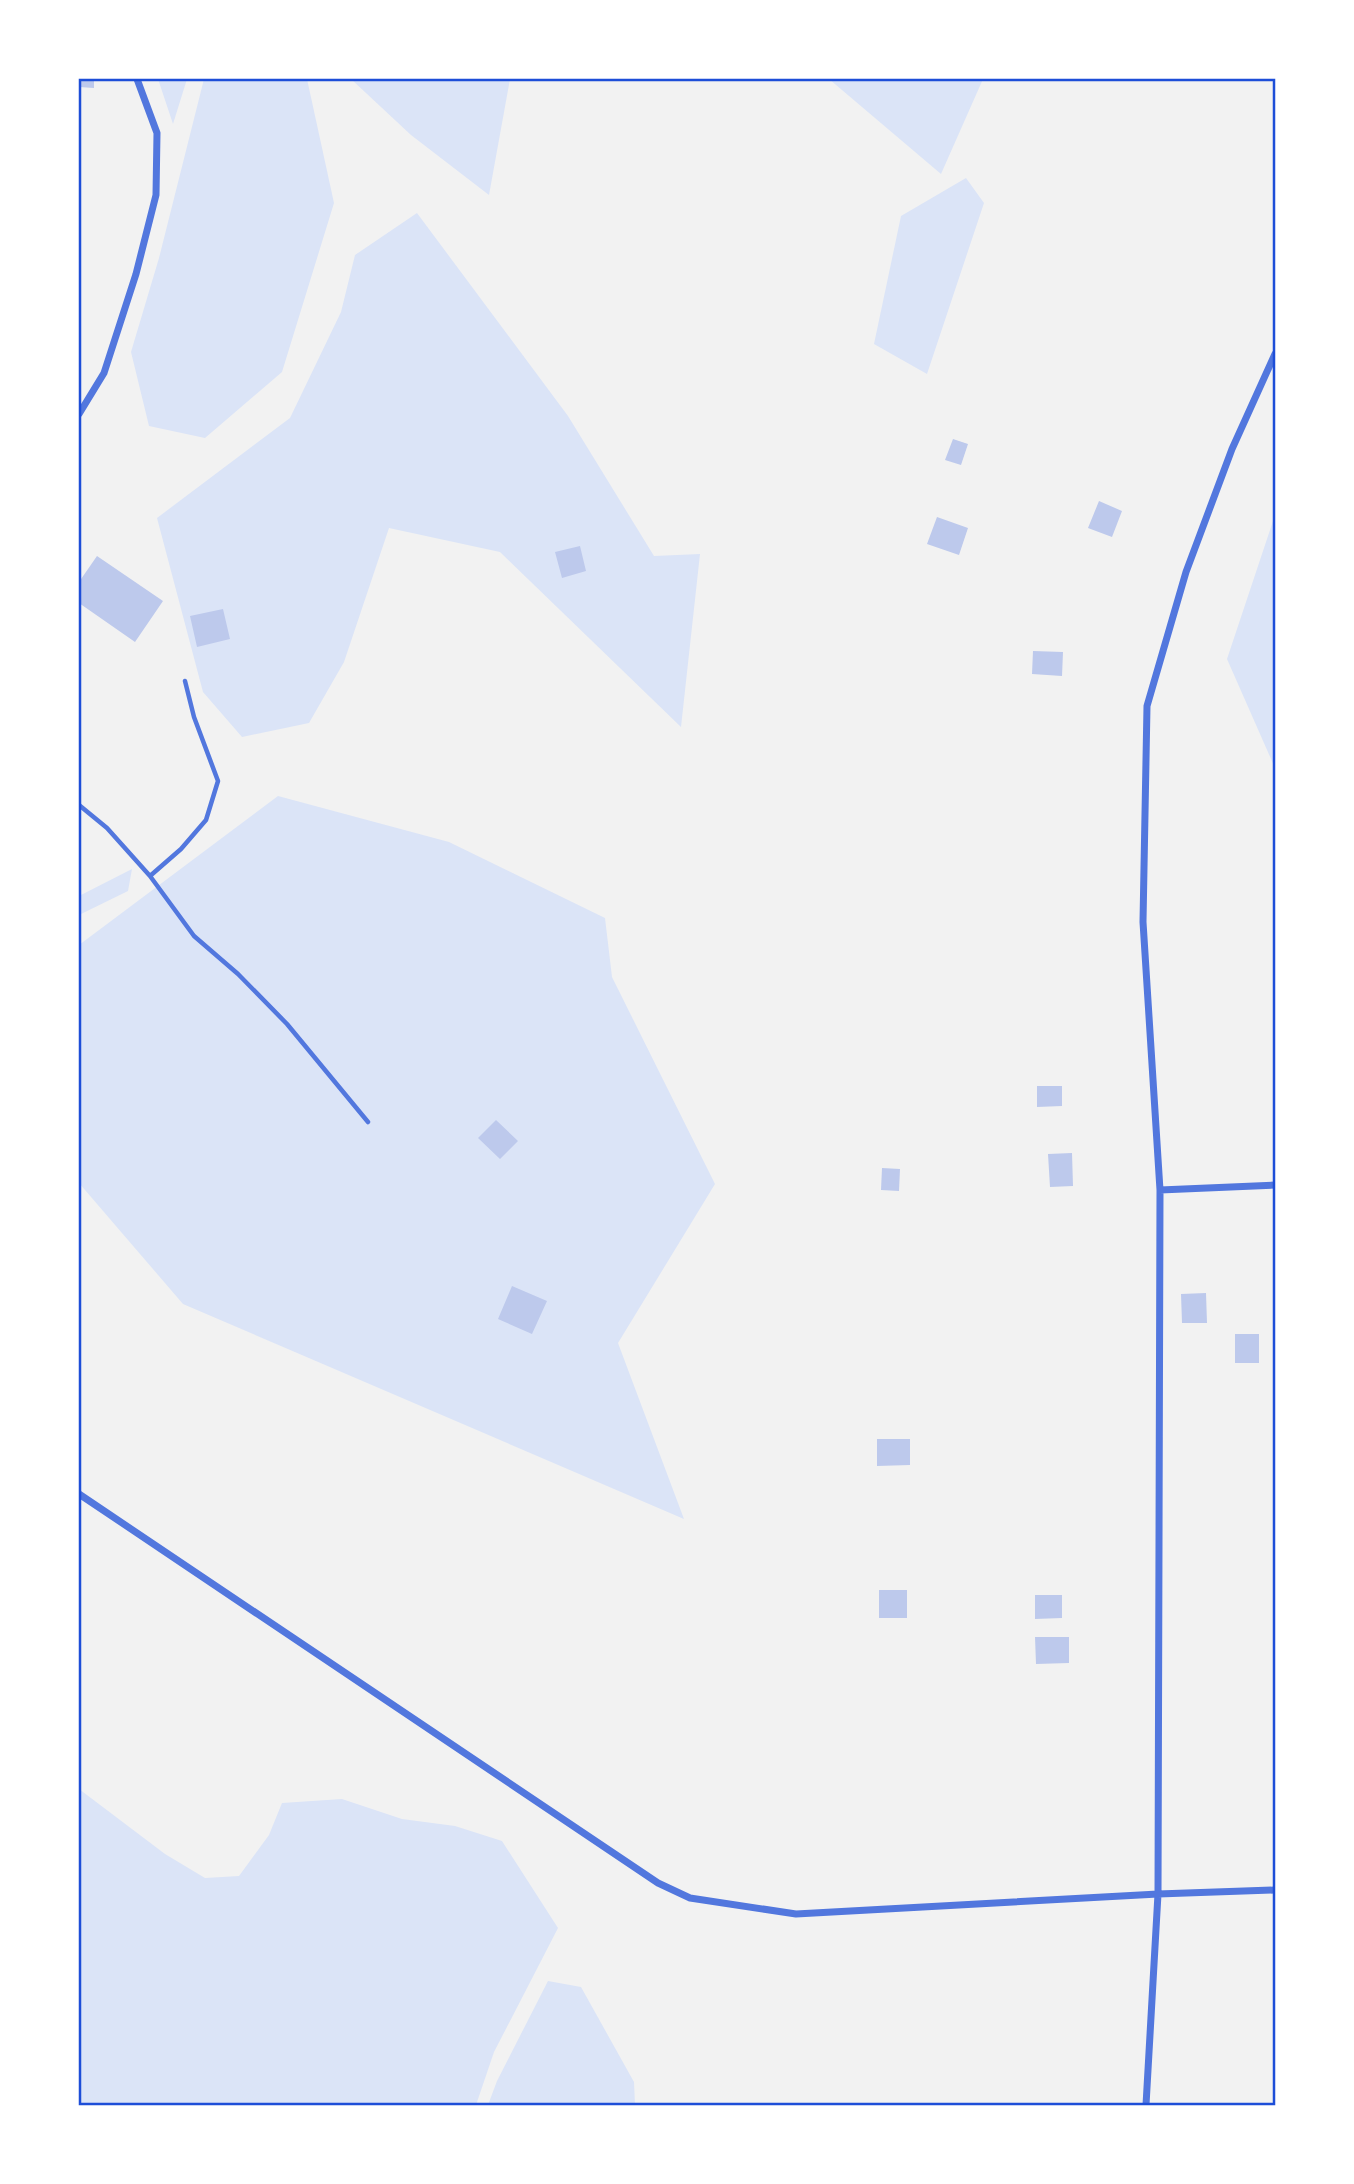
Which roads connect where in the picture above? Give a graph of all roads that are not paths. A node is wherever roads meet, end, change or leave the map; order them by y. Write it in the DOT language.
graph roads {
  1 [pos="137,79"];
  2 [pos="1275,355"];
  3 [pos="79,414"];
  4 [pos="185,681"];
  5 [pos="79,805"];
  6 [pos="150,876"];
  7 [pos="368,1122"];
  8 [pos="1275,1185"];
  9 [pos="1160,1190"];
  10 [pos="79,1493"];
  11 [pos="1275,1890"];
  12 [pos="1158,1894"];
  13 [pos="1146,2105"];
  1 -- 3 [label="street"];
  2 -- 9 [label="street"];
  4 -- 6 [label="lane"];
  5 -- 6 [label="lane"];
  6 -- 7 [label="lane"];
  8 -- 9 [label="street"];
  9 -- 12 [label="street"];
  10 -- 12 [label="street"];
  11 -- 12 [label="street"];
  12 -- 13 [label="street"];
}
